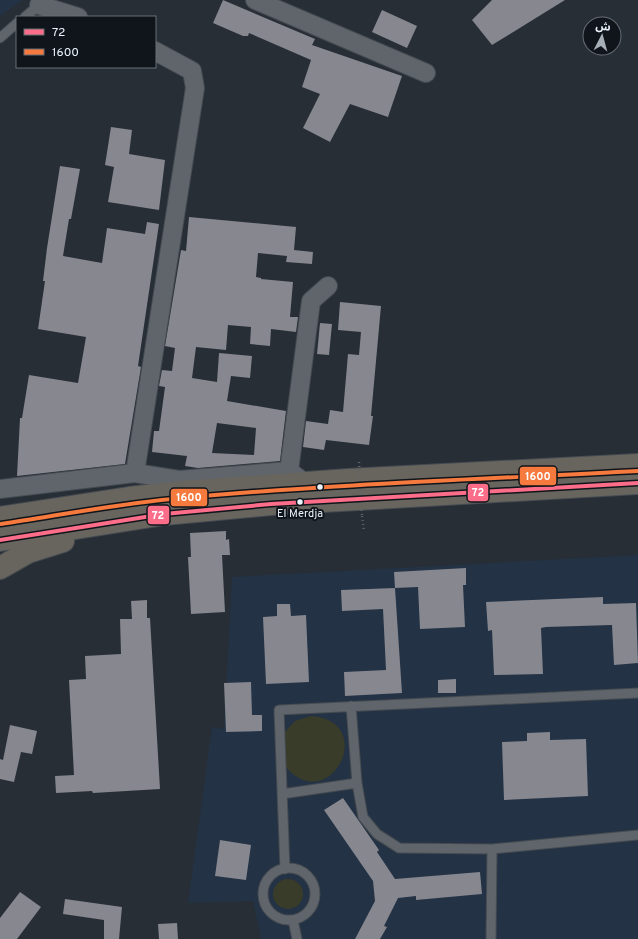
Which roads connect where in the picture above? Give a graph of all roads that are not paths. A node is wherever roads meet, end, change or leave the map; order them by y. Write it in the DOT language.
graph roads {
  1 [pos="256,0"];
  2 [pos="42,2"];
  3 [pos="26,16"];
  4 [pos="76,16"];
  5 [pos="16,25"];
  6 [pos="0,38"];
  7 [pos="156,52"];
  8 [pos="426,73"];
  9 [pos="328,286"];
  10 [pos="638,465"];
  11 [pos="135,474"];
  12 [pos="297,477"];
  13 [pos="638,483"];
  14 [pos="0,489"];
  15 [pos="0,518"];
  16 [pos="117,521"];
  17 [pos="0,540"];
  18 [pos="0,568"];
  19 [pos="638,692"];
  20 [pos="351,706"];
  21 [pos="358,783"];
  22 [pos="282,794"];
  23 [pos="638,835"];
  24 [pos="492,849"];
  25 [pos="285,869"];
  26 [pos="293,920"];
  27 [pos="297,939"];
  28 [pos="491,939"];
  1 -- 8 [label="street"];
  2 -- 3 [label="lane"];
  2 -- 4 [label="street"];
  5 -- 6 [label="lane"];
  7 -- 11 [label="street"];
  9 -- 12 [label="street"];
  10 -- 12 [label="highway"];
  11 -- 12 [label="street"];
  11 -- 14 [label="street"];
  12 -- 15 [label="highway"];
  13 -- 16 [label="highway"];
  16 -- 17 [label="highway"];
  16 -- 18 [label="highway"];
  19 -- 20 [label="lane"];
  20 -- 21 [label="lane"];
  20 -- 22 [label="lane"];
  21 -- 22 [label="lane"];
  21 -- 24 [label="lane"];
  22 -- 25 [label="lane"];
  23 -- 24 [label="lane"];
  24 -- 28 [label="lane"];
  25 -- 26 [label="lane"];
  25 -- 26 [label="lane"];
  26 -- 27 [label="lane"];
}
